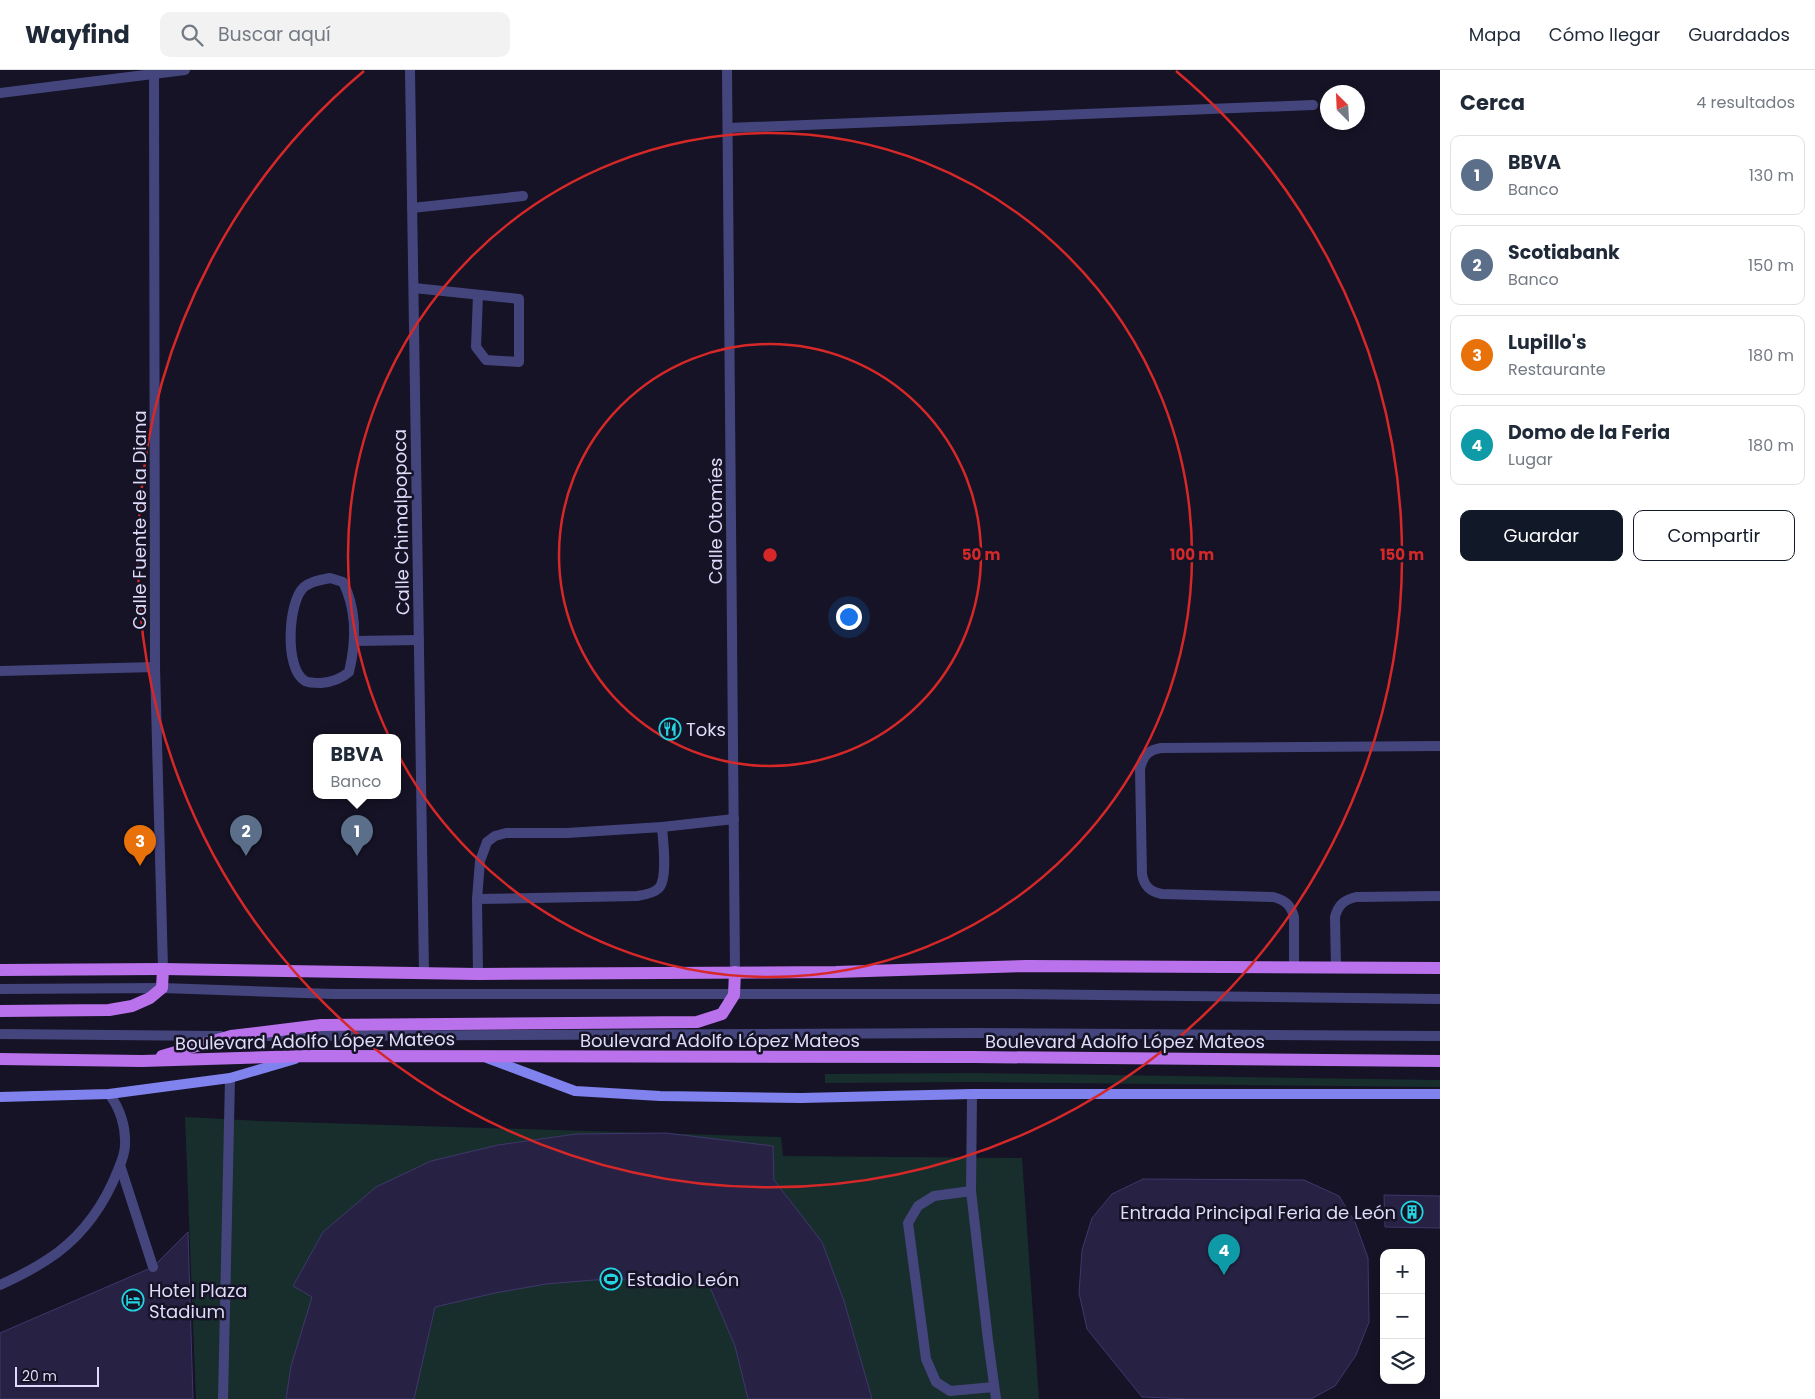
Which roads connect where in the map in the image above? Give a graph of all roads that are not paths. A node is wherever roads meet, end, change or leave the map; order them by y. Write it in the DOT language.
graph roads {
  1 [pos="186,70"];
  2 [pos="410,70"];
  3 [pos="727,70"];
  4 [pos="154,72"];
  5 [pos="0,93"];
  6 [pos="1313,105"];
  7 [pos="728,128"];
  8 [pos="523,196"];
  9 [pos="412,208"];
  10 [pos="414,288"];
  11 [pos="478,295"];
  12 [pos="419,640"];
  13 [pos="355,641"];
  14 [pos="155,667"];
  15 [pos="0,671"];
  16 [pos="1440,746"];
  17 [pos="734,819"];
  18 [pos="662,827"];
  19 [pos="1440,896"];
  20 [pos="477,899"];
  21 [pos="1294,968"];
  22 [pos="1336,968"];
  23 [pos="1440,968"];
  24 [pos="163,969"];
  25 [pos="0,970"];
  26 [pos="734,972"];
  27 [pos="424,973"];
  28 [pos="478,974"];
  29 [pos="162,988"];
  30 [pos="0,989"];
  31 [pos="734,995"];
  32 [pos="1440,999"];
  33 [pos="0,1011"];
  34 [pos="0,1034"];
  35 [pos="231,1036"];
  36 [pos="1440,1036"];
  37 [pos="307,1056"];
  38 [pos="485,1057"];
  39 [pos="0,1059"];
  40 [pos="1440,1061"];
  41 [pos="142,1062"];
  42 [pos="230,1078"];
  43 [pos="109,1094"];
  44 [pos="972,1094"];
  45 [pos="1440,1094"];
  46 [pos="0,1097"];
  47 [pos="120,1165"];
  48 [pos="971,1191"];
  49 [pos="152,1267"];
  50 [pos="0,1285"];
  51 [pos="994,1387"];
  52 [pos="223,1399"];
  53 [pos="996,1399"];
  1 -- 4 [label="street"];
  2 -- 9 [label="street, Calle Chimalpopoca"];
  3 -- 7 [label="street, Calle Otomíes"];
  4 -- 5 [label="street"];
  4 -- 14 [label="street, Calle Fuente de la Diana"];
  6 -- 7 [label="street"];
  7 -- 17 [label="street, Calle Otomíes"];
  8 -- 9 [label="street"];
  9 -- 10 [label="street, Calle Chimalpopoca"];
  10 -- 11 [label="street"];
  10 -- 12 [label="street, Calle Chimalpopoca"];
  11 -- 11 [label="street"];
  12 -- 13 [label="street"];
  12 -- 27 [label="street, Calle Chimalpopoca"];
  13 -- 13 [label="street"];
  14 -- 15 [label="street"];
  14 -- 24 [label="street, Calle Fuente de la Diana"];
  16 -- 21 [label="street"];
  17 -- 18 [label="street"];
  17 -- 26 [label="street, Calle Otomíes"];
  18 -- 20 [label="street"];
  18 -- 20 [label="street"];
  19 -- 22 [label="street"];
  20 -- 28 [label="street"];
  21 -- 22 [label="main road"];
  21 -- 26 [label="main road"];
  22 -- 23 [label="main road"];
  24 -- 25 [label="main road"];
  24 -- 27 [label="main road"];
  24 -- 29 [label="main road"];
  26 -- 28 [label="main road"];
  26 -- 31 [label="main road"];
  27 -- 28 [label="main road"];
  29 -- 30 [label="street"];
  29 -- 31 [label="street"];
  29 -- 33 [label="main road"];
  31 -- 32 [label="street"];
  31 -- 35 [label="main road"];
  34 -- 35 [label="street"];
  35 -- 36 [label="street"];
  35 -- 41 [label="main road"];
  37 -- 38 [label="main road, Boulevard Adolfo López Mateos"];
  37 -- 41 [label="main road, Boulevard Adolfo López Mateos"];
  37 -- 42 [label="street"];
  38 -- 40 [label="main road, Boulevard Adolfo López Mateos"];
  38 -- 44 [label="street"];
  39 -- 41 [label="main road, Boulevard Adolfo López Mateos"];
  42 -- 43 [label="street"];
  42 -- 52 [label="street"];
  43 -- 46 [label="street"];
  43 -- 47 [label="street"];
  44 -- 45 [label="street"];
  44 -- 48 [label="street"];
  47 -- 49 [label="street"];
  47 -- 50 [label="street"];
  48 -- 51 [label="street"];
  48 -- 51 [label="street"];
  51 -- 53 [label="street"];
}
